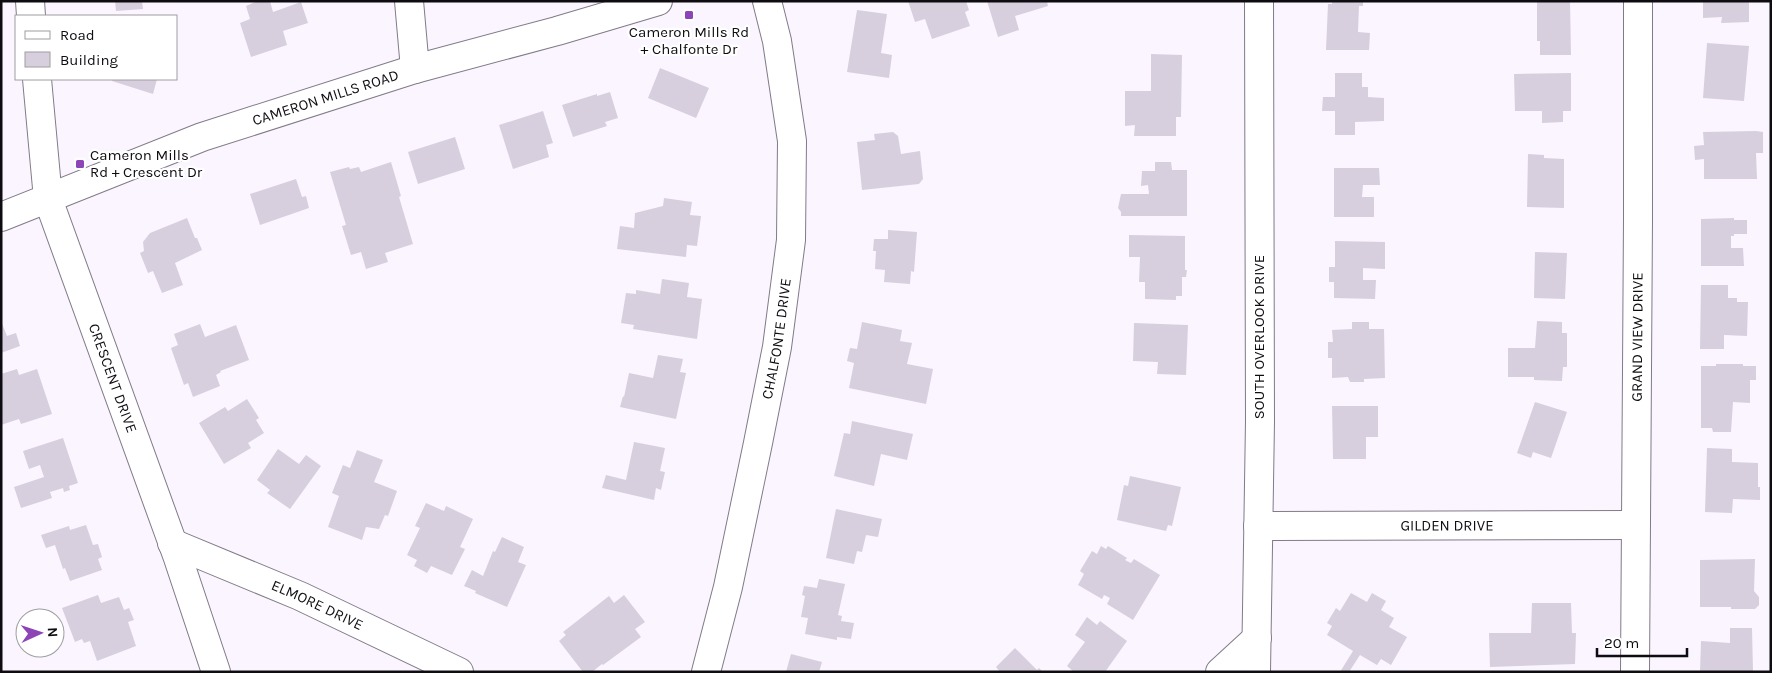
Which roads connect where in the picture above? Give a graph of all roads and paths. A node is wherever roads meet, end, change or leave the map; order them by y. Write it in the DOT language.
graph roads {
  1 [pos="30,1"];
  2 [pos="409,1"];
  3 [pos="658,1"];
  4 [pos="767,1"];
  5 [pos="1259,1"];
  6 [pos="1638,1"];
  7 [pos="31,15"];
  8 [pos="415,70"];
  9 [pos="37,80"];
  10 [pos="48,199"];
  11 [pos="1,217"];
  12 [pos="1636,525"];
  13 [pos="1258,526"];
  14 [pos="172,543"];
  15 [pos="1257,638"];
  16 [pos="216,672"];
  17 [pos="459,672"];
  18 [pos="706,672"];
  19 [pos="1220,672"];
  20 [pos="1256,672"];
  21 [pos="1635,672"];
  1 -- 7 [label="street"];
  2 -- 8 [label="street"];
  3 -- 8 [label="street, CAMERON MILLS ROAD"];
  4 -- 18 [label="street, CHALFONTE DRIVE"];
  5 -- 13 [label="street, SOUTH OVERLOOK DRIVE"];
  6 -- 12 [label="street, GRAND VIEW DRIVE"];
  8 -- 10 [label="street, CAMERON MILLS ROAD"];
  9 -- 10 [label="street, CRESCENT DRIVE"];
  10 -- 11 [label="street, CAMERON MILLS ROAD"];
  10 -- 14 [label="street, CRESCENT DRIVE"];
  12 -- 13 [label="street, GILDEN DRIVE"];
  12 -- 21 [label="street, GRAND VIEW DRIVE"];
  13 -- 15 [label="street, SOUTH OVERLOOK DRIVE"];
  14 -- 16 [label="street, CRESCENT DRIVE"];
  14 -- 17 [label="street, ELMORE DRIVE"];
  15 -- 19 [label="street"];
  15 -- 20 [label="street, SOUTH OVERLOOK DRIVE"];
}
